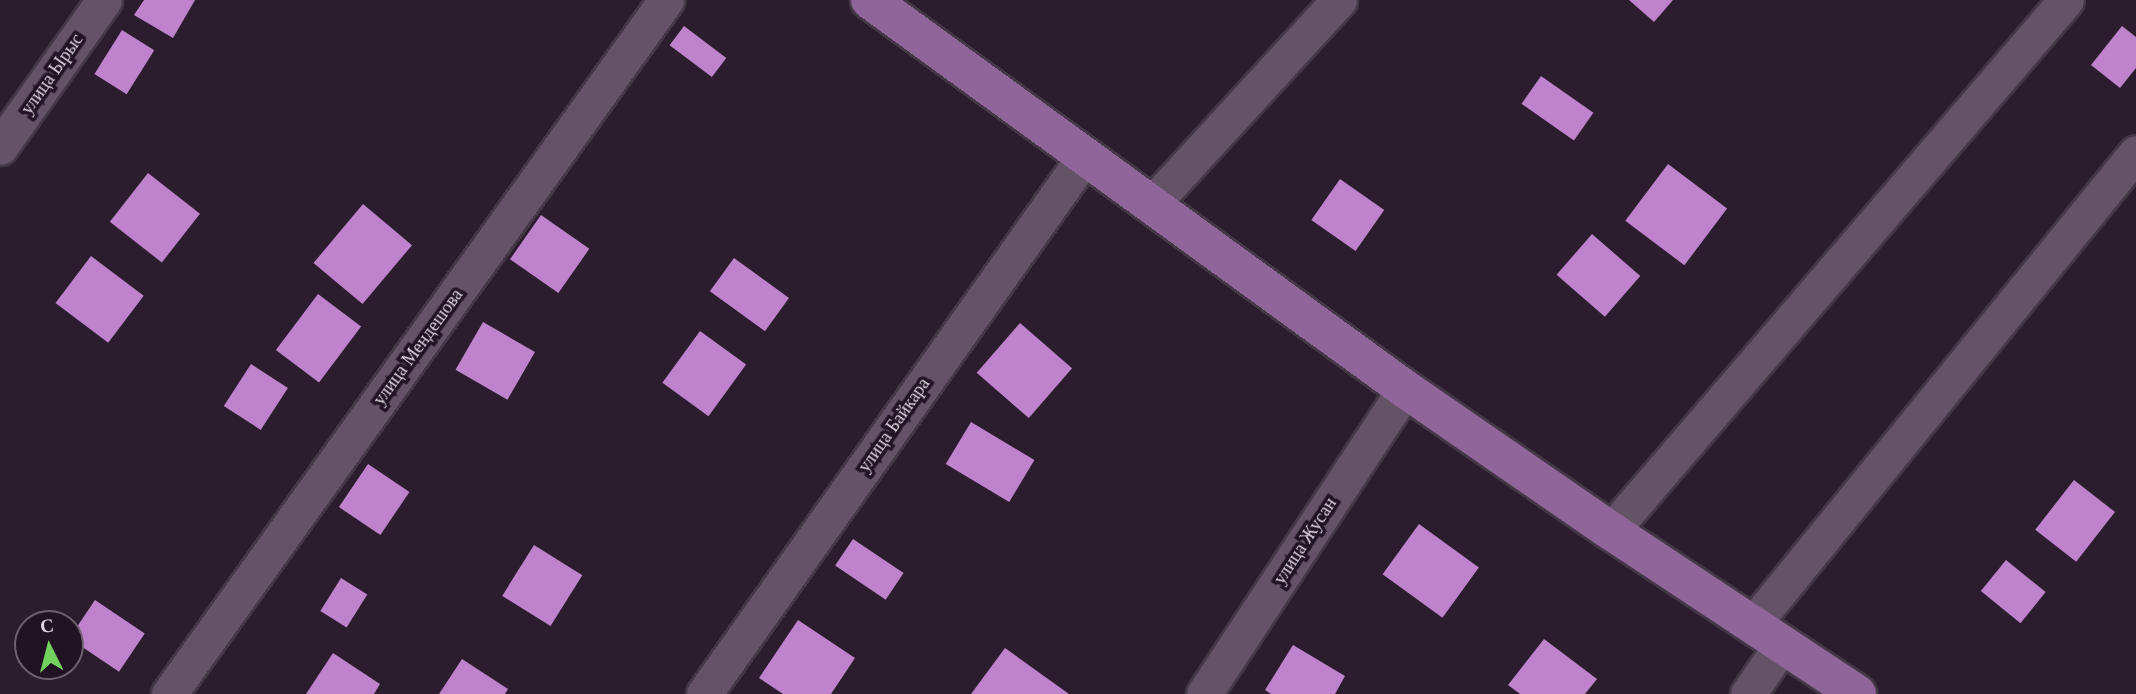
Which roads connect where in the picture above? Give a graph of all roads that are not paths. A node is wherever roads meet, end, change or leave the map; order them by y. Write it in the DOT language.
graph roads {
  1 [pos="104,0"];
  2 [pos="666,0"];
  3 [pos="870,0"];
  4 [pos="1339,0"];
  5 [pos="2066,0"];
  6 [pos="0,147"];
  7 [pos="2136,153"];
  8 [pos="1086,156"];
  9 [pos="1152,204"];
  10 [pos="1405,388"];
  11 [pos="1612,531"];
  12 [pos="1768,634"];
  13 [pos="169,694"];
  14 [pos="704,694"];
  15 [pos="1204,694"];
  16 [pos="1748,694"];
  17 [pos="1857,694"];
  1 -- 6 [label="street, улица Ырыс"];
  2 -- 13 [label="street, улица Мендешова"];
  3 -- 8 [label="main road"];
  4 -- 9 [label="street"];
  5 -- 11 [label="street"];
  7 -- 12 [label="street"];
  8 -- 9 [label="main road"];
  8 -- 14 [label="street, улица Байкара"];
  9 -- 10 [label="main road"];
  10 -- 11 [label="main road"];
  10 -- 15 [label="street, улица Жусан"];
  11 -- 12 [label="main road"];
  12 -- 16 [label="street"];
  12 -- 17 [label="main road"];
}
